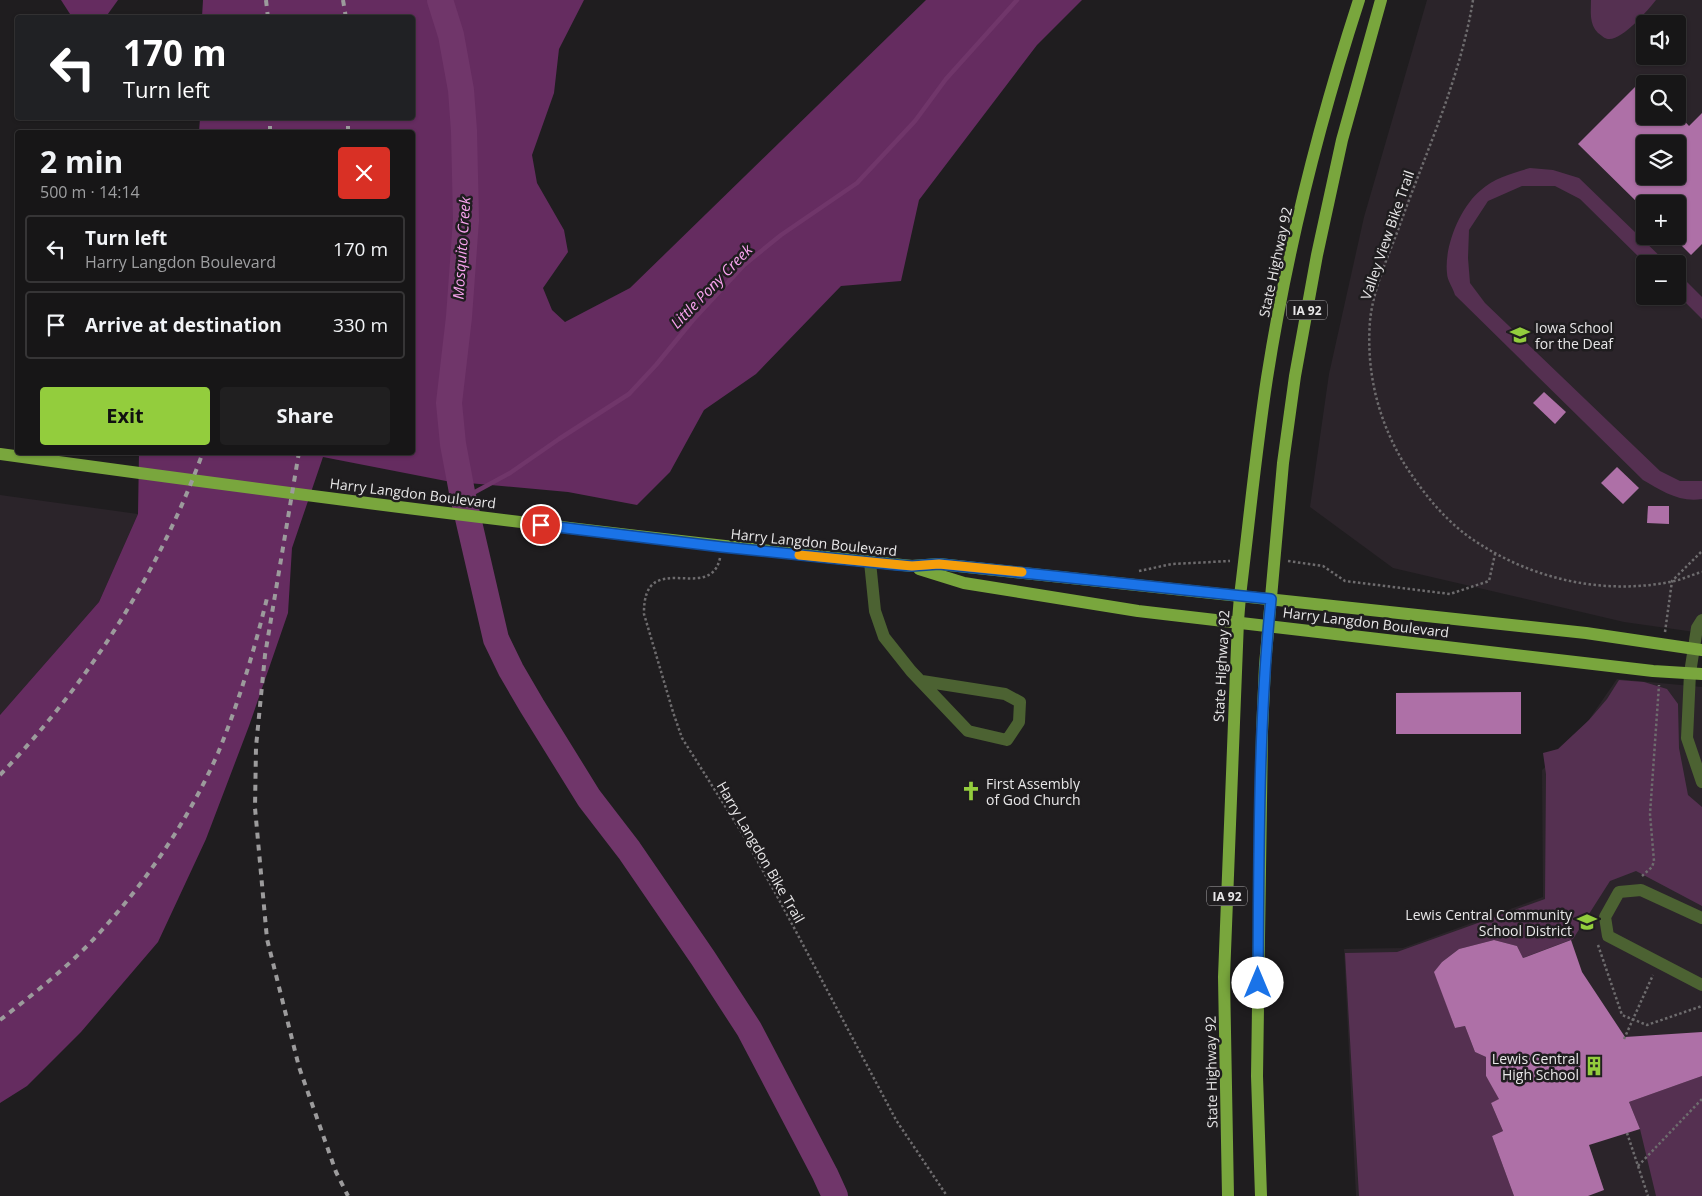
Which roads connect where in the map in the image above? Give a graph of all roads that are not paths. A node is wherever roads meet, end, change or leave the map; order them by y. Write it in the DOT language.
graph roads {
  1 [pos="1360,0"];
  2 [pos="1381,0"];
  3 [pos="0,454"];
  4 [pos="870,562"];
  5 [pos="912,566"];
  6 [pos="1240,596"];
  7 [pos="1271,599"];
  8 [pos="1702,620"];
  9 [pos="1238,621"];
  10 [pos="1268,626"];
  11 [pos="1697,650"];
  12 [pos="1696,674"];
  13 [pos="922,681"];
  14 [pos="1702,782"];
  15 [pos="1702,918"];
  16 [pos="1702,985"];
  17 [pos="1228,1196"];
  18 [pos="1261,1196"];
  1 -- 6 [label="main road, State Highway 92 / IA 92"];
  2 -- 7 [label="main road, IA 92"];
  3 -- 4 [label="main road, Harry Langdon Boulevard"];
  4 -- 5 [label="main road, Harry Langdon Boulevard"];
  4 -- 13 [label="street"];
  5 -- 6 [label="main road, Harry Langdon Boulevard"];
  5 -- 9 [label="main road, Harry Langdon Boulevard"];
  6 -- 7 [label="main road, Harry Langdon Boulevard"];
  6 -- 9 [label="main road, State Highway 92 / IA 92"];
  7 -- 10 [label="main road, IA 92"];
  7 -- 11 [label="main road, Harry Langdon Boulevard"];
  8 -- 11 [label="street"];
  9 -- 10 [label="main road, Harry Langdon Boulevard"];
  9 -- 17 [label="main road, State Highway 92 / IA 92"];
  10 -- 12 [label="main road, Harry Langdon Boulevard"];
  10 -- 18 [label="main road, IA 92"];
  11 -- 12 [label="street"];
  12 -- 14 [label="street"];
  13 -- 13 [label="street"];
  15 -- 16 [label="street"];
}
